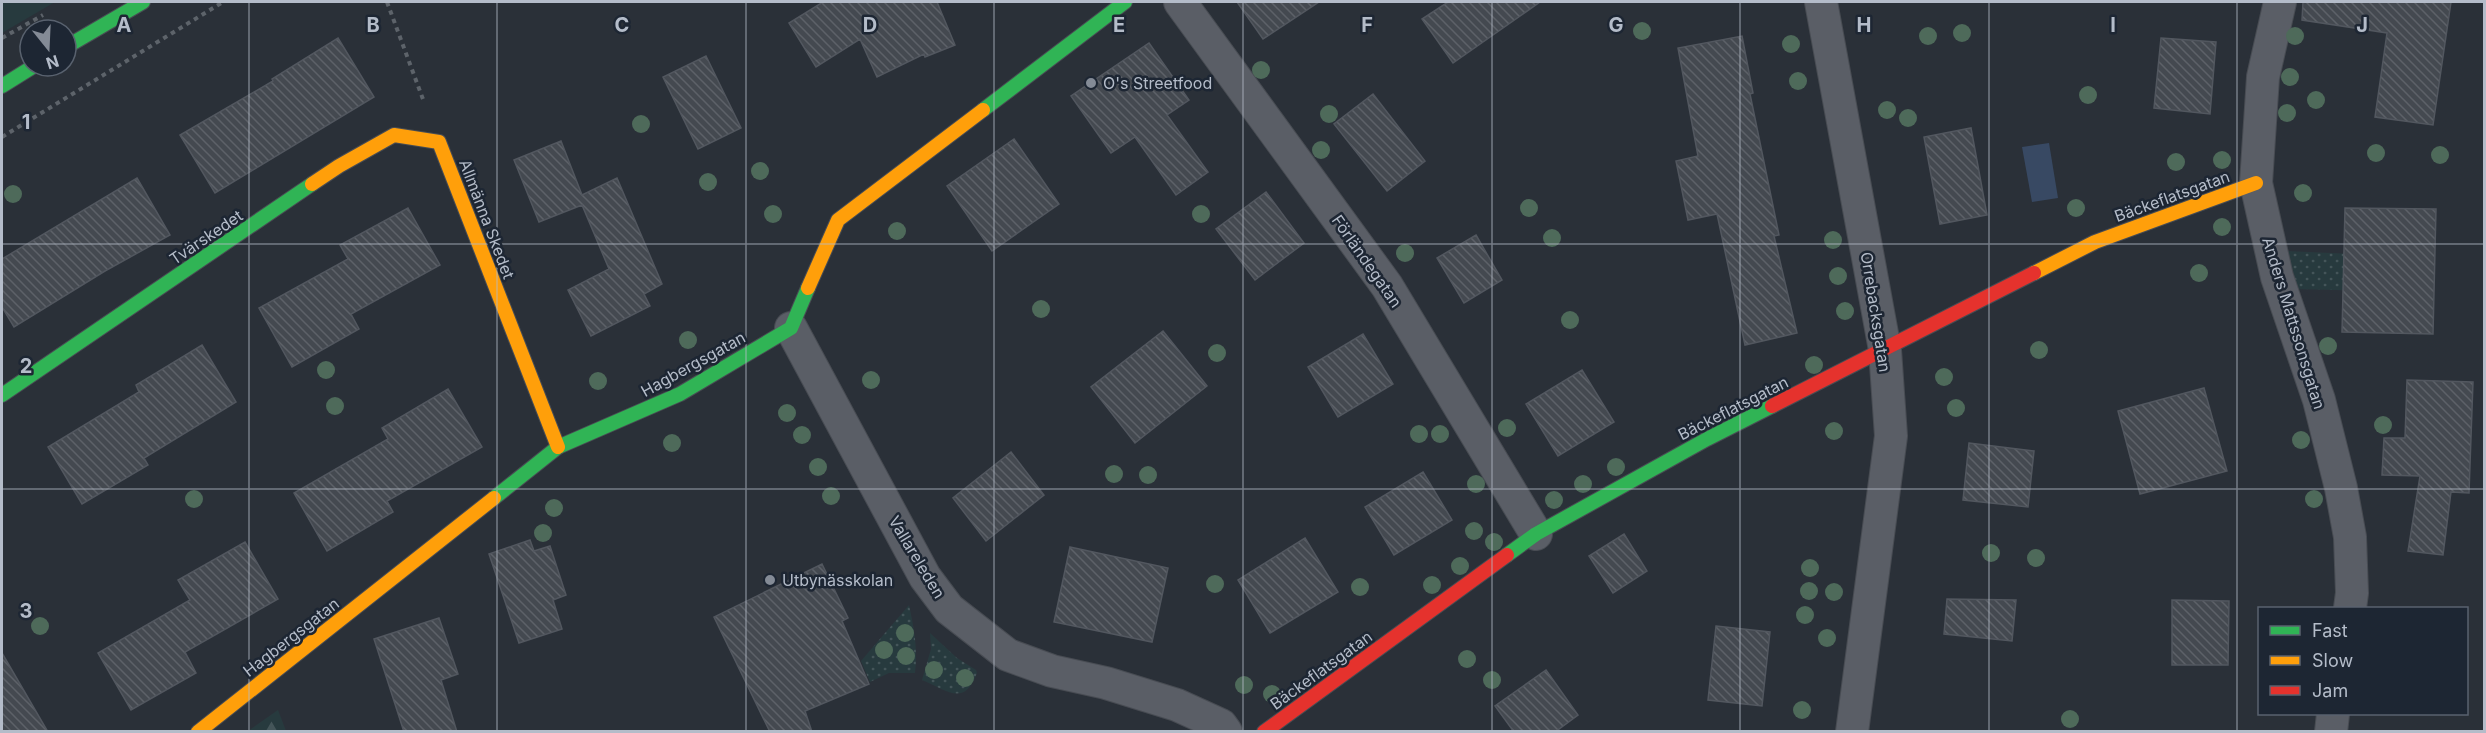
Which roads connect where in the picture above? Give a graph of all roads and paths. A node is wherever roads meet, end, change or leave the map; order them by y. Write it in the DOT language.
graph roads {
  1 [pos="143,2"];
  2 [pos="223,2"];
  3 [pos="387,2"];
  4 [pos="1125,2"];
  5 [pos="1180,2"];
  6 [pos="1821,2"];
  7 [pos="2280,2"];
  8 [pos="48,12"];
  9 [pos="2,38"];
  10 [pos="78,40"];
  11 [pos="18,76"];
  12 [pos="2,86"];
  13 [pos="2,137"];
  14 [pos="439,142"];
  15 [pos="2256,183"];
  16 [pos="791,328"];
  17 [pos="1886,350"];
  18 [pos="2,395"];
  19 [pos="558,447"];
  20 [pos="1536,534"];
  21 [pos="2350,607"];
  22 [pos="2333,715"];
  23 [pos="198,732"];
  24 [pos="1226,732"];
  25 [pos="1264,732"];
  26 [pos="1852,732"];
  27 [pos="2331,732"];
  1 -- 10 [label="street"];
  2 -- 13 [label="path"];
  3 -- 14 [label="path"];
  4 -- 16 [label="street"];
  5 -- 20 [label="street, Förländegatan"];
  6 -- 17 [label="street, Orrebacksgatan"];
  7 -- 15 [label="street, Anders Mattssonsgatan"];
  8 -- 9 [label="path"];
  11 -- 12 [label="street"];
  14 -- 18 [label="street, Tvärskedet"];
  14 -- 19 [label="street, Allmänna Skedet"];
  15 -- 17 [label="street, Bäckeflatsgatan"];
  15 -- 21 [label="street, Anders Mattssonsgatan"];
  16 -- 19 [label="street, Hagbergsgatan"];
  16 -- 24 [label="street, Vallareleden"];
  17 -- 20 [label="street, Bäckeflatsgatan"];
  17 -- 26 [label="street, Orrebacksgatan"];
  19 -- 23 [label="street, Hagbergsgatan"];
  20 -- 25 [label="street, Bäckeflatsgatan"];
  22 -- 27 [label="street"];
}
